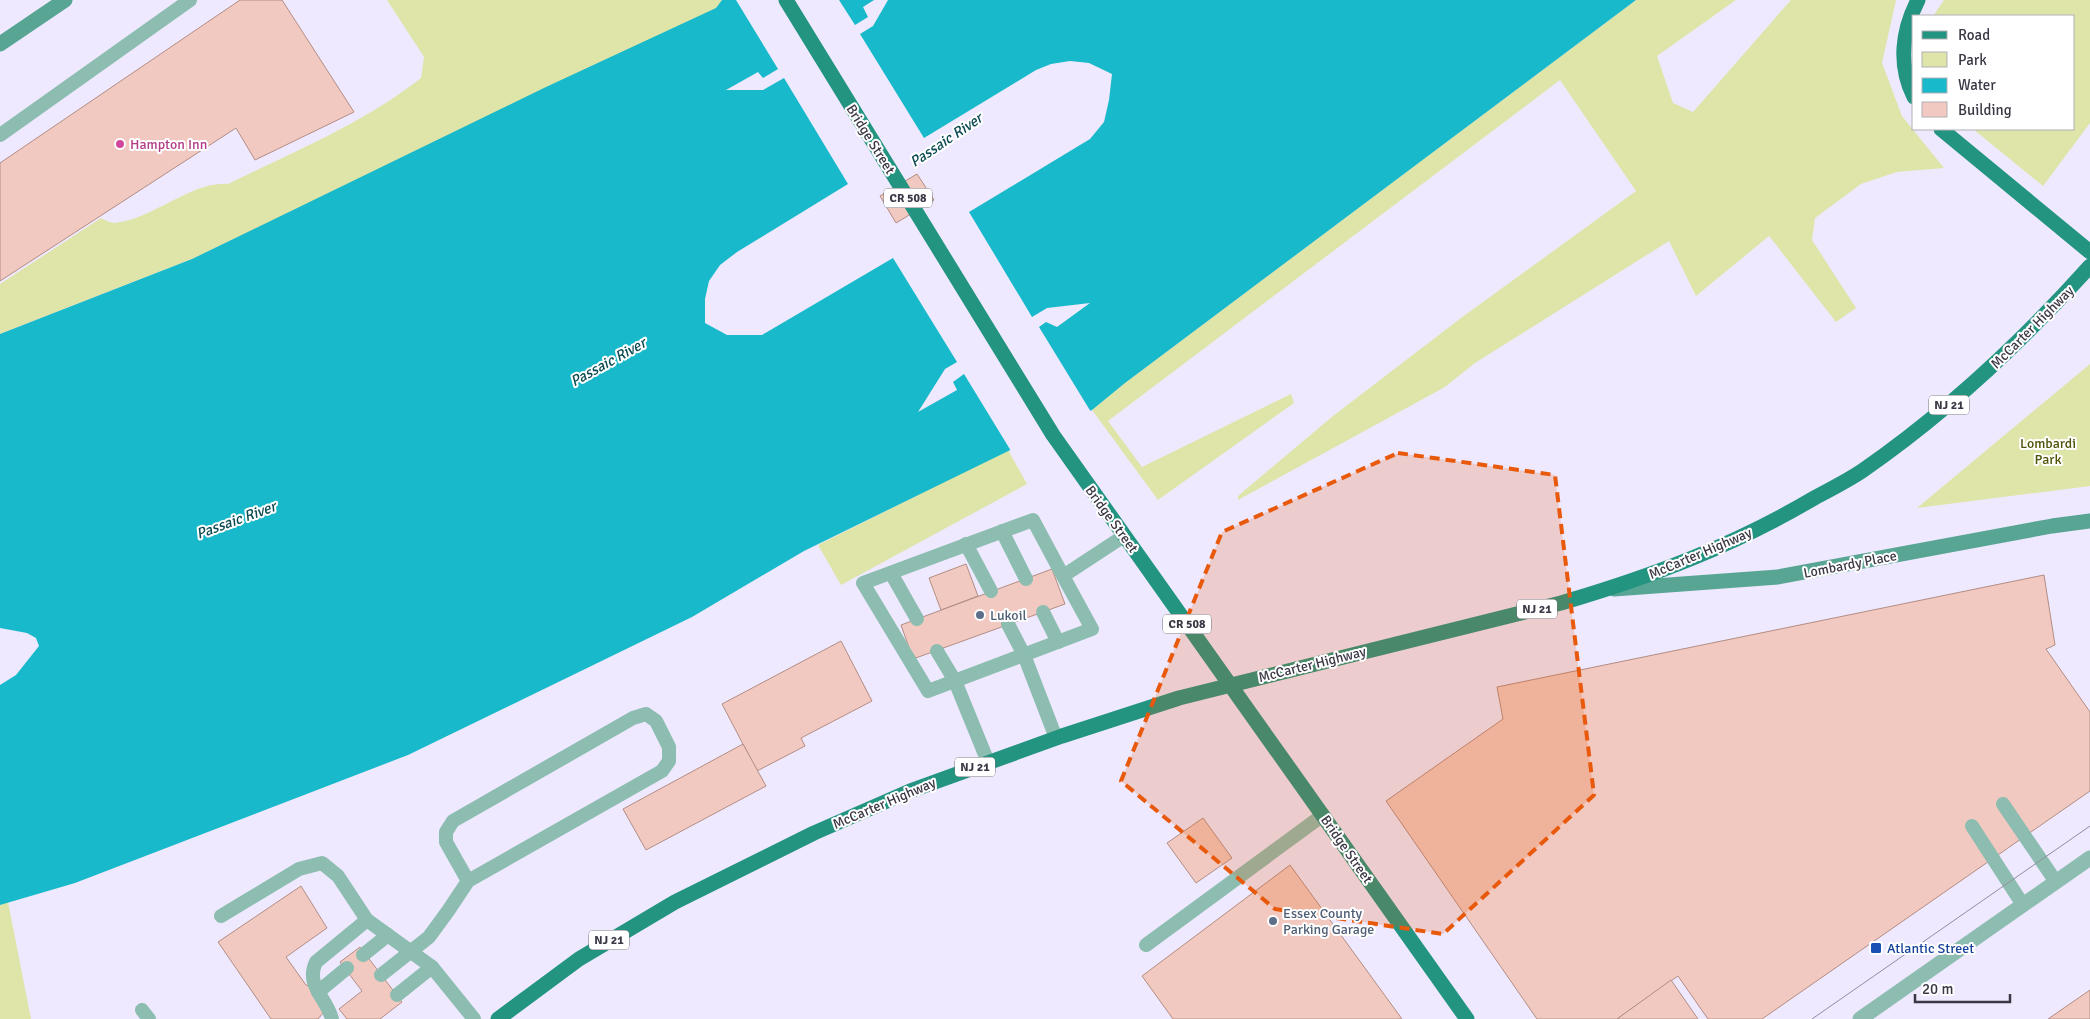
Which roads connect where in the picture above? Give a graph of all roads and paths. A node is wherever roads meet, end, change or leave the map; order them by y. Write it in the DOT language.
graph roads {
  1 [pos="65,0"];
  2 [pos="190,0"];
  3 [pos="786,0"];
  4 [pos="1918,0"];
  5 [pos="0,44"];
  6 [pos="1912,92"];
  7 [pos="1942,130"];
  8 [pos="0,135"];
  9 [pos="2090,252"];
  10 [pos="2090,266"];
  11 [pos="2090,521"];
  12 [pos="1002,531"];
  13 [pos="1124,536"];
  14 [pos="966,544"];
  15 [pos="891,573"];
  16 [pos="1063,576"];
  17 [pos="1026,579"];
  18 [pos="1608,589"];
  19 [pos="991,591"];
  20 [pos="1043,612"];
  21 [pos="917,618"];
  22 [pos="1008,624"];
  23 [pos="1058,642"];
  24 [pos="937,651"];
  25 [pos="1024,655"];
  26 [pos="955,681"];
  27 [pos="1230,684"];
  28 [pos="1056,738"];
  29 [pos="988,762"];
  30 [pos="2003,804"];
  31 [pos="1322,815"];
  32 [pos="1972,826"];
  33 [pos="2090,858"];
  34 [pos="468,881"];
  35 [pos="2056,882"];
  36 [pos="2023,905"];
  37 [pos="221,916"];
  38 [pos="367,920"];
  39 [pos="388,935"];
  40 [pos="1146,945"];
  41 [pos="412,951"];
  42 [pos="363,955"];
  43 [pos="432,967"];
  44 [pos="347,968"];
  45 [pos="381,975"];
  46 [pos="318,992"];
  47 [pos="397,995"];
  48 [pos="334,1013"];
  49 [pos="474,1019"];
  50 [pos="498,1019"];
  51 [pos="1466,1019"];
  52 [pos="1860,1019"];
  1 -- 5 [label="street"];
  2 -- 8 [label="lane"];
  3 -- 13 [label="main road, Bridge Street / CR 508"];
  4 -- 6 [label="main road"];
  7 -- 9 [label="main road"];
  10 -- 18 [label="main road, McCarter Highway / NJ 21"];
  11 -- 18 [label="street, Lombardy Place"];
  12 -- 14 [label="lane"];
  12 -- 16 [label="lane"];
  12 -- 17 [label="lane"];
  13 -- 16 [label="lane"];
  13 -- 27 [label="main road, Bridge Street / CR 508"];
  14 -- 15 [label="lane"];
  14 -- 19 [label="lane"];
  15 -- 21 [label="lane"];
  15 -- 26 [label="lane"];
  16 -- 23 [label="lane"];
  18 -- 27 [label="main road, McCarter Highway / NJ 21"];
  20 -- 23 [label="lane"];
  22 -- 25 [label="lane"];
  23 -- 25 [label="lane"];
  24 -- 26 [label="lane"];
  25 -- 26 [label="lane"];
  25 -- 28 [label="lane"];
  26 -- 29 [label="lane"];
  27 -- 28 [label="main road, McCarter Highway / NJ 21"];
  27 -- 31 [label="main road, Bridge Street"];
  28 -- 29 [label="main road, McCarter Highway / NJ 21"];
  29 -- 50 [label="main road, McCarter Highway / NJ 21"];
  30 -- 35 [label="lane"];
  31 -- 40 [label="lane"];
  31 -- 51 [label="main road, Bridge Street"];
  32 -- 36 [label="lane"];
  33 -- 35 [label="street"];
  34 -- 34 [label="lane"];
  34 -- 41 [label="lane"];
  35 -- 36 [label="street"];
  36 -- 52 [label="street"];
  37 -- 38 [label="lane"];
  38 -- 39 [label="lane"];
  38 -- 46 [label="lane"];
  39 -- 41 [label="lane"];
  39 -- 42 [label="lane"];
  41 -- 43 [label="lane"];
  41 -- 45 [label="lane"];
  43 -- 47 [label="lane"];
  43 -- 49 [label="lane"];
  44 -- 46 [label="lane"];
  46 -- 48 [label="lane"];
}
